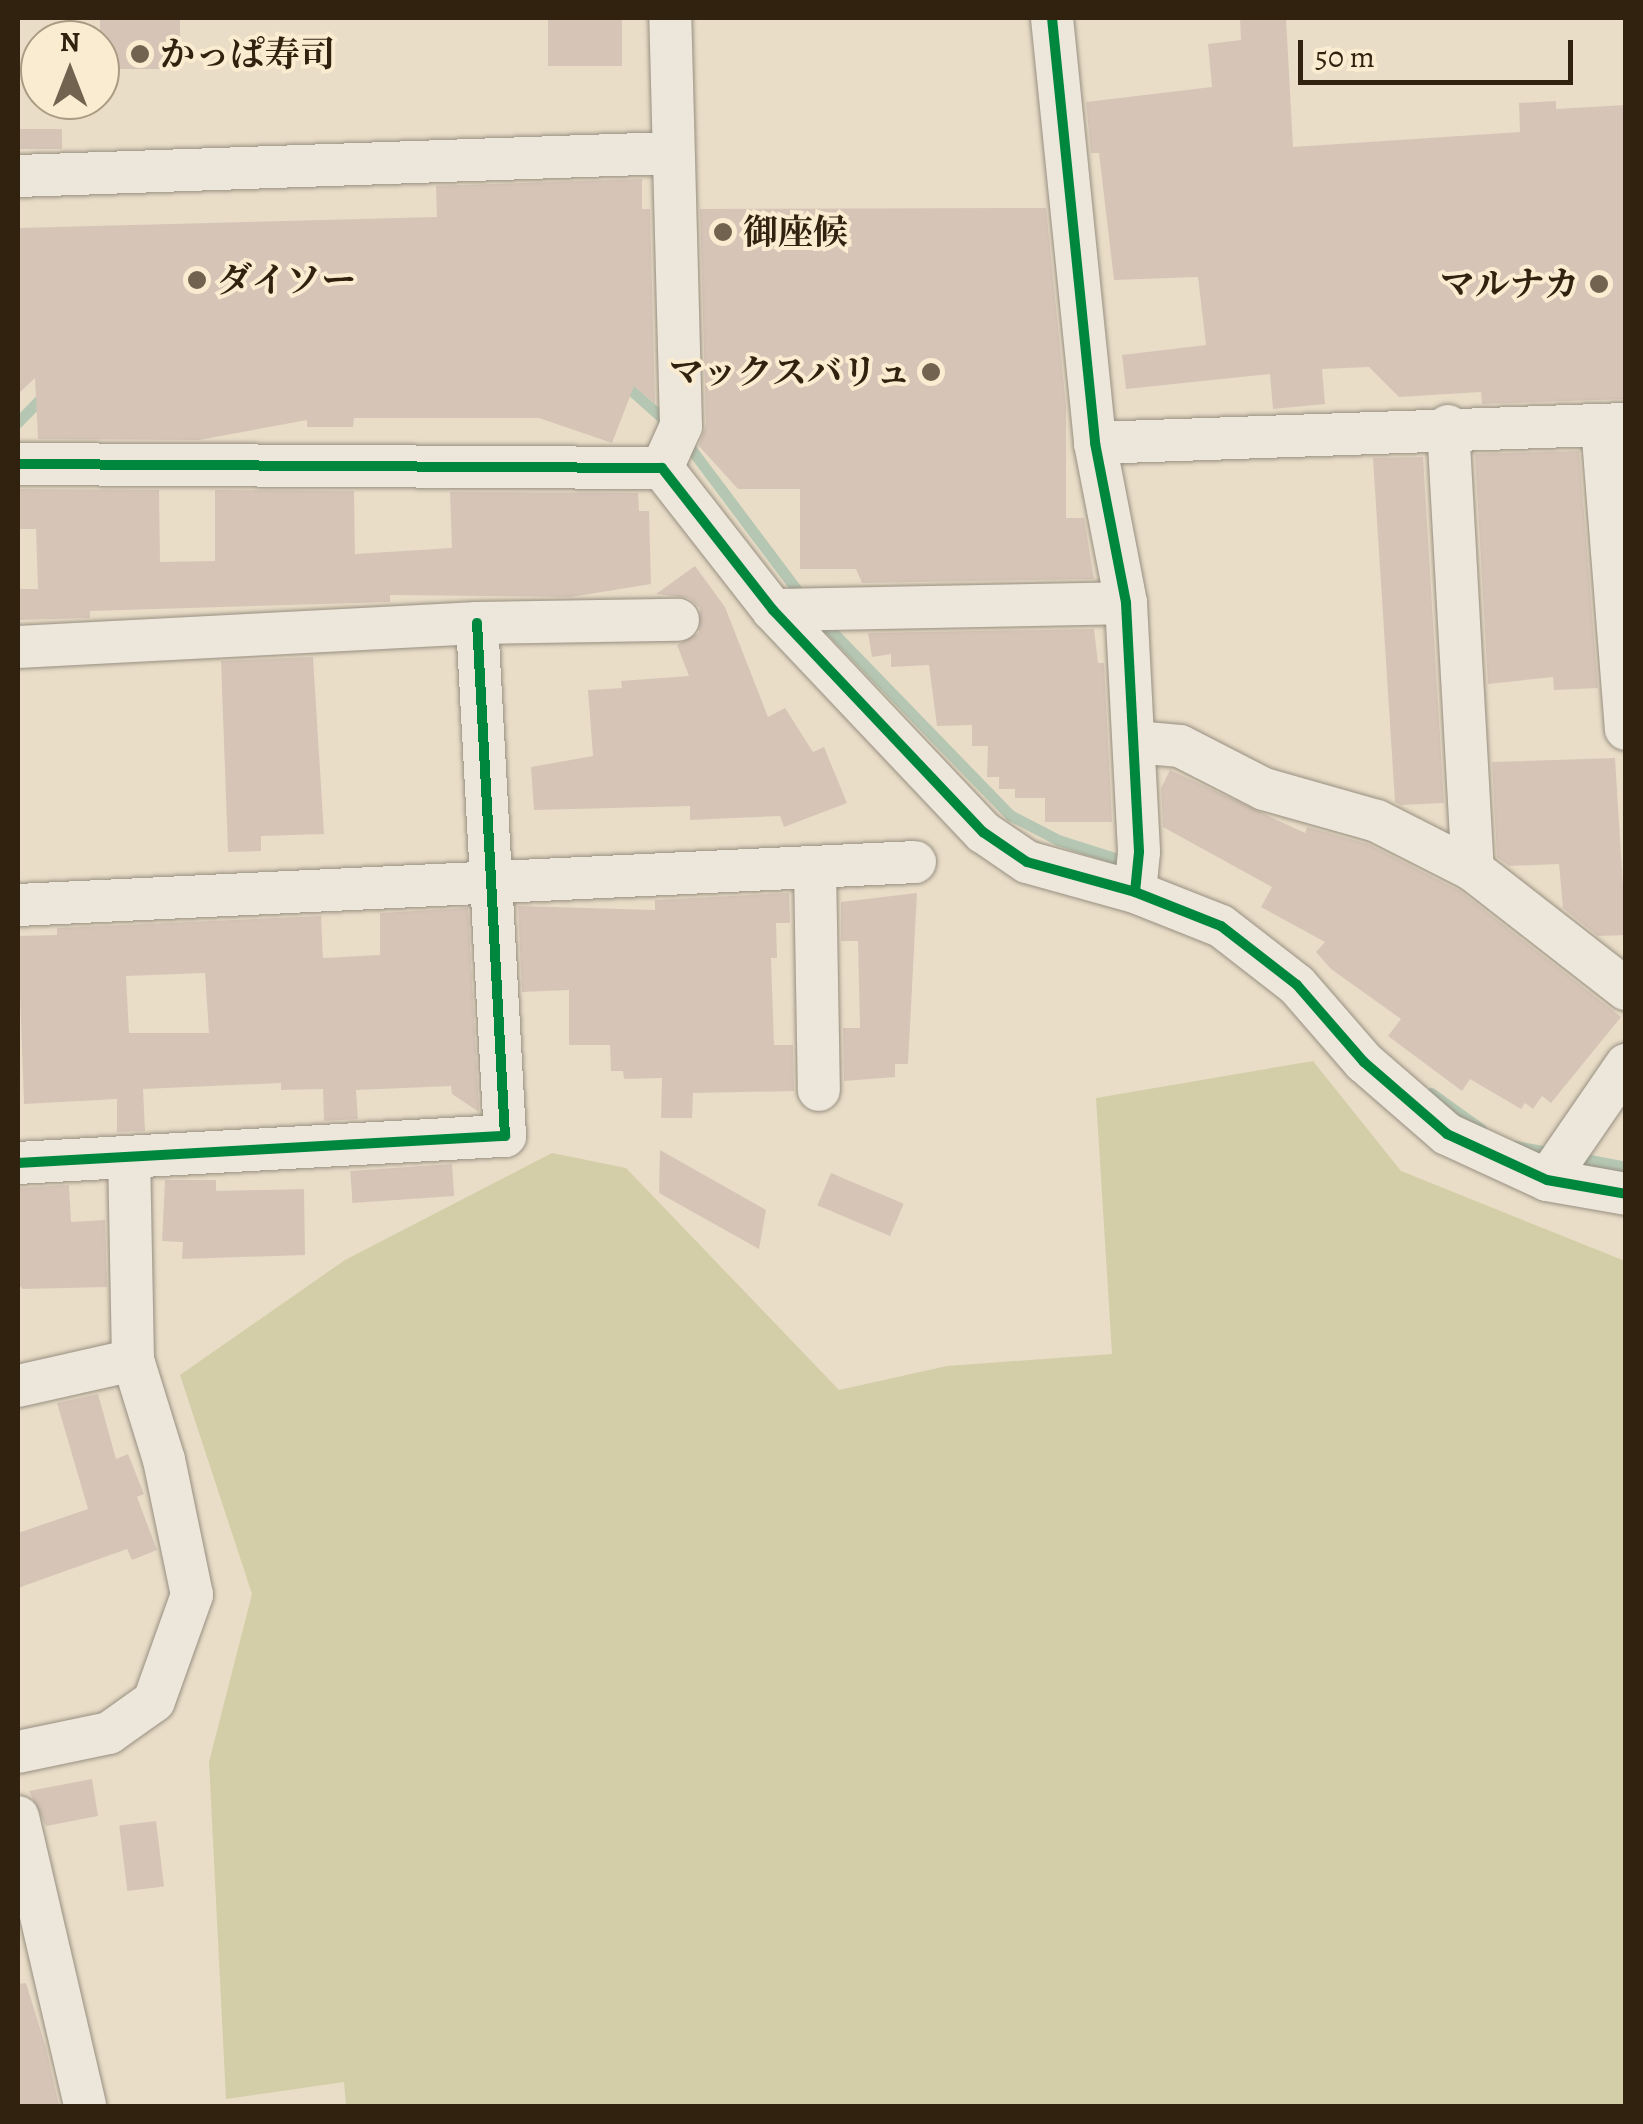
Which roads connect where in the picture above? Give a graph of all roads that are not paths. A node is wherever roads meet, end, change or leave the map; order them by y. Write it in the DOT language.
graph roads {
  1 [pos="670,18"];
  2 [pos="1052,18"];
  3 [pos="670,153"];
  4 [pos="18,176"];
  5 [pos="1614,425"];
  6 [pos="1448,426"];
  7 [pos="1095,443"];
  8 [pos="18,464"];
  9 [pos="662,468"];
  10 [pos="1126,603"];
  11 [pos="773,610"];
  12 [pos="678,620"];
  13 [pos="477,623"];
  14 [pos="1624,638"];
  15 [pos="18,647"];
  16 [pos="1626,729"];
  17 [pos="1135,742"];
  18 [pos="915,862"];
  19 [pos="814,868"];
  20 [pos="1473,870"];
  21 [pos="1137,872"];
  22 [pos="495,880"];
  23 [pos="18,905"];
  24 [pos="1626,989"];
  25 [pos="1626,1065"];
  26 [pos="819,1090"];
  27 [pos="129,1159"];
  28 [pos="18,1164"];
  29 [pos="1548,1180"];
  30 [pos="1626,1194"];
  31 [pos="133,1360"];
  32 [pos="18,1386"];
  33 [pos="18,1752"];
  34 [pos="18,1817"];
  35 [pos="85,2106"];
  1 -- 3 [label="street"];
  2 -- 7 [label="street"];
  3 -- 4 [label="street"];
  3 -- 9 [label="street"];
  5 -- 6 [label="street"];
  5 -- 14 [label="street"];
  6 -- 7 [label="street"];
  6 -- 20 [label="street"];
  7 -- 10 [label="street"];
  8 -- 9 [label="street"];
  9 -- 11 [label="street"];
  10 -- 11 [label="street"];
  10 -- 17 [label="street"];
  11 -- 21 [label="street"];
  12 -- 13 [label="street"];
  13 -- 15 [label="street"];
  13 -- 22 [label="street"];
  14 -- 16 [label="street"];
  17 -- 20 [label="street"];
  17 -- 21 [label="street"];
  18 -- 19 [label="street"];
  19 -- 22 [label="street"];
  19 -- 26 [label="street"];
  20 -- 24 [label="street"];
  21 -- 29 [label="street"];
  22 -- 23 [label="street"];
  22 -- 27 [label="street"];
  25 -- 29 [label="street"];
  27 -- 28 [label="street"];
  27 -- 31 [label="street"];
  29 -- 30 [label="street"];
  31 -- 32 [label="street"];
  31 -- 33 [label="street"];
  34 -- 35 [label="street"];
}
